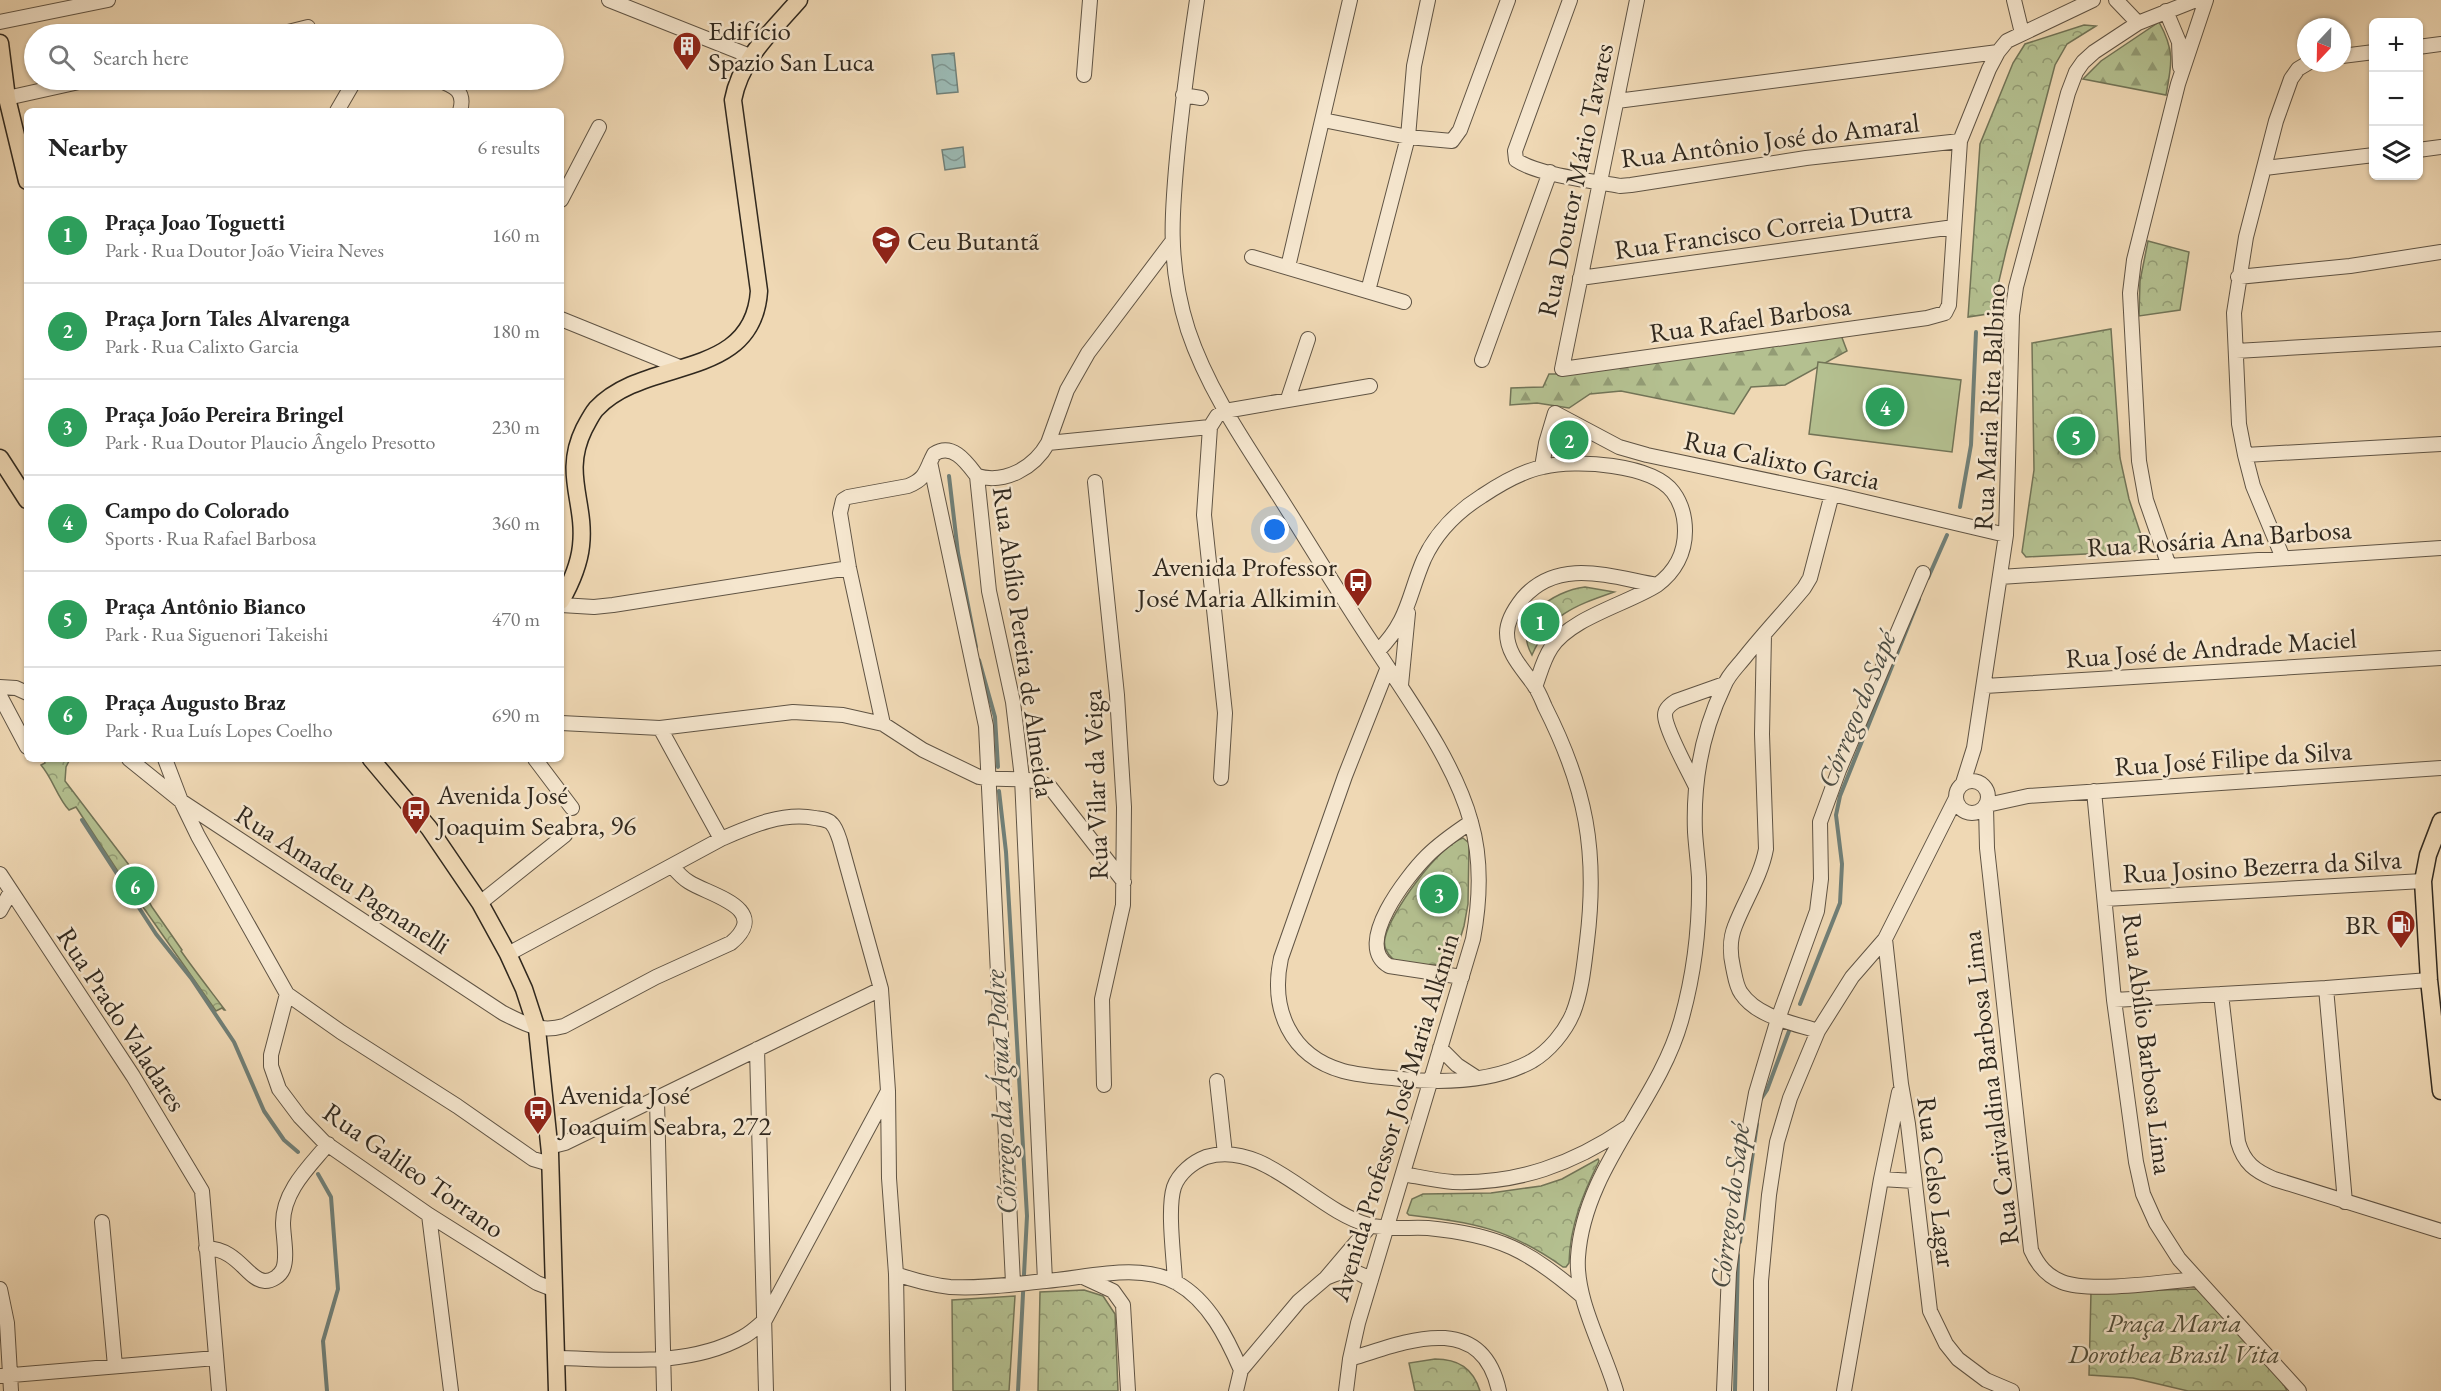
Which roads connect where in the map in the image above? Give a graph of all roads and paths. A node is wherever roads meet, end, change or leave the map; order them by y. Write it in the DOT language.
graph roads {
  1 [pos="108,0"];
  2 [pos="609,0"];
  3 [pos="799,0"];
  4 [pos="1090,0"];
  5 [pos="1185,0"];
  6 [pos="1197,0"];
  7 [pos="1350,0"];
  8 [pos="1428,0"];
  9 [pos="1508,0"];
  10 [pos="1570,0"];
  11 [pos="1637,0"];
  12 [pos="2014,0"];
  13 [pos="2093,0"];
  14 [pos="2116,0"];
  15 [pos="2196,0"];
  16 [pos="2206,0"];
  17 [pos="2166,11"];
  18 [pos="1195,16"];
  19 [pos="0,22"];
  20 [pos="2138,23"];
  21 [pos="2022,33"];
  22 [pos="0,43"];
  23 [pos="2441,44"];
  24 [pos="2423,46"];
  25 [pos="1998,52"];
  26 [pos="2369,53"];
  27 [pos="2351,55"];
  28 [pos="750,57"];
  29 [pos="2297,70"];
  30 [pos="1084,75"];
  31 [pos="2178,84"];
  32 [pos="43,90"];
  33 [pos="350,90"];
  34 [pos="459,90"];
  35 [pos="1184,96"];
  36 [pos="7,98"];
  37 [pos="1201,98"];
  38 [pos="1617,101"];
  39 [pos="341,108"];
  40 [pos="461,108"];
  41 [pos="1323,120"];
  42 [pos="599,128"];
  43 [pos="1408,137"];
  44 [pos="1960,141"];
  45 [pos="2441,147"];
  46 [pos="2423,149"];
  47 [pos="2369,155"];
  48 [pos="2265,168"];
  49 [pos="24,169"];
  50 [pos="1550,172"];
  51 [pos="1600,182"];
  52 [pos="564,194"];
  53 [pos="1953,227"];
  54 [pos="1171,243"];
  55 [pos="2441,252"];
  56 [pos="1252,257"];
  57 [pos="1288,267"];
  58 [pos="2238,277"];
  59 [pos="1580,278"];
  60 [pos="1368,291"];
  61 [pos="1404,302"];
  62 [pos="564,320"];
  63 [pos="1308,339"];
  64 [pos="2441,339"];
  65 [pos="2236,351"];
  66 [pos="1482,360"];
  67 [pos="682,368"];
  68 [pos="1562,369"];
  69 [pos="1370,386"];
  70 [pos="1288,399"];
  71 [pos="1225,411"];
  72 [pos="1210,427"];
  73 [pos="1048,443"];
  74 [pos="2441,444"];
  75 [pos="2245,455"];
  76 [pos="0,458"];
  77 [pos="930,462"];
  78 [pos="1542,467"];
  79 [pos="977,476"];
  80 [pos="1095,482"];
  81 [pos="24,495"];
  82 [pos="1832,495"];
  83 [pos="2006,536"];
  84 [pos="2441,548"];
  85 [pos="2283,558"];
  86 [pos="2169,566"];
  87 [pos="849,568"];
  88 [pos="1923,573"];
  89 [pos="2000,576"];
  90 [pos="1657,585"];
  91 [pos="564,596"];
  92 [pos="564,603"];
  93 [pos="1408,608"];
  94 [pos="1764,634"];
  95 [pos="1377,651"];
  96 [pos="2441,658"];
  97 [pos="1388,667"];
  98 [pos="1724,684"];
  99 [pos="1401,686"];
  100 [pos="1985,686"];
  101 [pos="0,687"];
  102 [pos="1535,687"];
  103 [pos="24,692"];
  104 [pos="0,696"];
  105 [pos="564,723"];
  106 [pos="883,724"];
  107 [pos="660,728"];
  108 [pos="24,741"];
  109 [pos="1974,748"];
  110 [pos="133,762"];
  111 [pos="166,762"];
  112 [pos="371,762"];
  113 [pos="537,762"];
  114 [pos="2441,768"];
  115 [pos="1022,778"];
  116 [pos="1221,778"];
  117 [pos="987,779"];
  118 [pos="1963,783"];
  119 [pos="1696,787"];
  120 [pos="2094,791"];
  121 [pos="1956,798"];
  122 [pos="181,801"];
  123 [pos="1980,802"];
  124 [pos="573,808"];
  125 [pos="2441,821"];
  126 [pos="1472,822"];
  127 [pos="566,835"];
  128 [pos="721,839"];
  129 [pos="1933,845"];
  130 [pos="672,866"];
  131 [pos="0,874"];
  132 [pos="2423,881"];
  133 [pos="1124,882"];
  134 [pos="11,891"];
  135 [pos="2105,899"];
  136 [pos="480,903"];
  137 [pos="0,911"];
  138 [pos="1885,939"];
  139 [pos="508,954"];
  140 [pos="1462,977"];
  141 [pos="2429,980"];
  142 [pos="2326,988"];
  143 [pos="881,989"];
  144 [pos="287,994"];
  145 [pos="2221,994"];
  146 [pos="2114,1000"];
  147 [pos="1778,1019"];
  148 [pos="537,1029"];
  149 [pos="1818,1031"];
  150 [pos="757,1048"];
  151 [pos="1440,1048"];
  152 [pos="1477,1078"];
  153 [pos="1217,1081"];
  154 [pos="1431,1081"];
  155 [pos="1900,1084"];
  156 [pos="1104,1085"];
  157 [pos="888,1091"];
  158 [pos="2441,1091"];
  159 [pos="657,1100"];
  160 [pos="1628,1127"];
  161 [pos="328,1144"];
  162 [pos="1225,1154"];
  163 [pos="550,1155"];
  164 [pos="1403,1174"];
  165 [pos="1881,1179"];
  166 [pos="1914,1181"];
  167 [pos="2345,1202"];
  168 [pos="429,1215"];
  169 [pos="102,1222"];
  170 [pos="1371,1225"];
  171 [pos="1386,1227"];
  172 [pos="2441,1231"];
  173 [pos="206,1248"];
  174 [pos="896,1274"];
  175 [pos="1083,1277"];
  176 [pos="1326,1278"];
  177 [pos="2196,1279"];
  178 [pos="1371,1280"];
  179 [pos="1041,1281"];
  180 [pos="1175,1282"];
  181 [pos="1016,1283"];
  182 [pos="0,1289"];
  183 [pos="555,1290"];
  184 [pos="1582,1296"];
  185 [pos="765,1320"];
  186 [pos="216,1358"];
  187 [pos="556,1359"];
  188 [pos="663,1359"];
  189 [pos="1350,1359"];
  190 [pos="115,1366"];
  191 [pos="1240,1370"];
  192 [pos="5,1375"];
  193 [pos="11,1391"];
  194 [pos="219,1391"];
  195 [pos="451,1391"];
  196 [pos="557,1391"];
  197 [pos="664,1391"];
  198 [pos="766,1391"];
  199 [pos="898,1391"];
  200 [pos="1128,1391"];
  201 [pos="1236,1391"];
  202 [pos="1346,1391"];
  203 [pos="1498,1391"];
  204 [pos="1616,1391"];
  205 [pos="1724,1391"];
  206 [pos="1761,1391"];
  207 [pos="1844,1391"];
  208 [pos="2013,1391"];
  209 [pos="2299,1391"];
  1 -- 19 [label="street"];
  2 -- 28 [label="street"];
  3 -- 28 [label="main road"];
  4 -- 30 [label="street"];
  5 -- 18 [label="street"];
  6 -- 18 [label="street, Avenida Professor José Maria Alkmin"];
  7 -- 41 [label="street"];
  8 -- 43 [label="street"];
  9 -- 43 [label="street"];
  10 -- 50 [label="street, Rua Antônio José do Amaral"];
  11 -- 38 [label="street, Rua Doutor Mário Tavares"];
  12 -- 21 [label="street"];
  13 -- 21 [label="street"];
  14 -- 20 [label="street"];
  15 -- 17 [label="street, Rua Maria Rita Balbino"];
  16 -- 31 [label="street"];
  17 -- 20 [label="street, Rua Maria Rita Balbino"];
  17 -- 31 [label="street"];
  18 -- 35 [label="street, Avenida Professor José Maria Alkmin"];
  20 -- 83 [label="street, Rua Maria Rita Balbino"];
  21 -- 25 [label="street"];
  22 -- 36 [label="main road"];
  23 -- 24 [label="street"];
  25 -- 38 [label="street"];
  25 -- 44 [label="street"];
  26 -- 27 [label="street"];
  28 -- 67 [label="main road"];
  29 -- 48 [label="street"];
  31 -- 86 [label="street"];
  32 -- 36 [label="street"];
  33 -- 39 [label="street"];
  34 -- 40 [label="street"];
  35 -- 37 [label="street"];
  35 -- 54 [label="street, Avenida Professor José Maria Alkmin"];
  36 -- 49 [label="main road"];
  38 -- 51 [label="street, Rua Doutor Mário Tavares"];
  41 -- 43 [label="street"];
  41 -- 57 [label="street"];
  42 -- 52 [label="street"];
  43 -- 60 [label="street"];
  44 -- 51 [label="street, Rua Antônio José do Amaral"];
  44 -- 53 [label="street"];
  45 -- 46 [label="street"];
  47 -- 48 [label="street"];
  48 -- 58 [label="street"];
  50 -- 51 [label="street, Rua Antônio José do Amaral"];
  50 -- 66 [label="street"];
  51 -- 59 [label="street, Rua Doutor Mário Tavares"];
  53 -- 59 [label="street, Rua Francisco Correia Dutra"];
  53 -- 68 [label="street, Rua Rafael Barbosa"];
  54 -- 71 [label="street, Avenida Professor José Maria Alkmin"];
  54 -- 73 [label="street"];
  55 -- 58 [label="street"];
  56 -- 57 [label="street"];
  57 -- 60 [label="street"];
  58 -- 65 [label="street"];
  59 -- 68 [label="street, Rua Doutor Mário Tavares"];
  60 -- 61 [label="street"];
  62 -- 67 [label="street"];
  63 -- 70 [label="street"];
  64 -- 65 [label="street"];
  65 -- 75 [label="street"];
  67 -- 91 [label="main road"];
  69 -- 70 [label="street"];
  70 -- 71 [label="street"];
  71 -- 72 [label="street"];
  71 -- 95 [label="street, Avenida Professor José Maria Alkmin"];
  72 -- 73 [label="street"];
  72 -- 116 [label="street"];
  73 -- 79 [label="street"];
  74 -- 75 [label="street"];
  75 -- 85 [label="street"];
  76 -- 81 [label="main road"];
  77 -- 79 [label="street"];
  77 -- 87 [label="street"];
  77 -- 117 [label="street, Rua Abílio Pereira de Almeida"];
  78 -- 82 [label="street, Rua Calixto Garcia"];
  78 -- 90 [label="street"];
  78 -- 93 [label="street"];
  79 -- 115 [label="street, Rua Abílio Pereira de Almeida"];
  80 -- 133 [label="street, Rua Vilar da Veiga"];
  82 -- 83 [label="street, Rua Calixto Garcia"];
  82 -- 94 [label="street"];
  83 -- 89 [label="street, Rua Maria Rita Balbino"];
  84 -- 85 [label="street, Rua Rosária Ana Barbosa"];
  85 -- 86 [label="street, Rua Rosária Ana Barbosa"];
  86 -- 89 [label="street, Rua Rosária Ana Barbosa"];
  87 -- 92 [label="street"];
  87 -- 106 [label="street"];
  88 -- 147 [label="street"];
  89 -- 100 [label="street, Rua Maria Rita Balbino"];
  90 -- 102 [label="street"];
  90 -- 102 [label="street"];
  93 -- 95 [label="street"];
  93 -- 99 [label="street"];
  94 -- 98 [label="street"];
  94 -- 147 [label="street"];
  95 -- 97 [label="street, Avenida Professor José Maria Alkmin"];
  96 -- 100 [label="street, Rua José de Andrade Maciel"];
  97 -- 99 [label="street, Avenida Professor José Maria Alkmin"];
  97 -- 154 [label="street"];
  98 -- 119 [label="street"];
  98 -- 119 [label="street"];
  99 -- 126 [label="street, Avenida Professor José Maria Alkmin"];
  100 -- 109 [label="street, Rua Maria Rita Balbino"];
  101 -- 103 [label="street"];
  102 -- 152 [label="street"];
  104 -- 108 [label="street"];
  105 -- 107 [label="street"];
  106 -- 107 [label="street"];
  106 -- 117 [label="street"];
  107 -- 128 [label="street"];
  109 -- 118 [label="street, Rua Maria Rita Balbino"];
  109 -- 123 [label="street, Rua Maria Rita Balbino"];
  110 -- 122 [label="street, Rua Amadeu Pagnanelli"];
  111 -- 122 [label="street"];
  112 -- 136 [label="main road"];
  113 -- 124 [label="street"];
  114 -- 120 [label="street, Rua José Filipe da Silva"];
  115 -- 117 [label="street"];
  115 -- 133 [label="street"];
  115 -- 179 [label="street, Rua Abílio Pereira de Almeida"];
  117 -- 181 [label="street, Rua Abílio Pereira de Almeida"];
  118 -- 121 [label="street, Rua Maria Rita Balbino"];
  118 -- 123 [label="street, Rua José Filipe da Silva"];
  119 -- 160 [label="street"];
  120 -- 123 [label="street, Rua José Filipe da Silva"];
  120 -- 135 [label="street, Rua Abílio Barbosa Lima"];
  121 -- 123 [label="street"];
  121 -- 129 [label="street"];
  122 -- 144 [label="street"];
  122 -- 148 [label="street, Rua Amadeu Pagnanelli"];
  123 -- 129 [label="street"];
  123 -- 177 [label="street, Rua Carivaldina Barbosa Lima"];
  125 -- 132 [label="main road"];
  126 -- 140 [label="street, Avenida Professor José Maria Alkmin"];
  126 -- 140 [label="street"];
  127 -- 136 [label="street"];
  128 -- 130 [label="street"];
  128 -- 143 [label="street"];
  129 -- 138 [label="street"];
  130 -- 139 [label="street"];
  130 -- 148 [label="street"];
  131 -- 134 [label="street, Rua Prado Valadares"];
  132 -- 135 [label="street, Rua Josino Bezerra da Silva"];
  132 -- 141 [label="main road"];
  133 -- 156 [label="street, Rua Vilar da Veiga"];
  134 -- 137 [label="street"];
  134 -- 173 [label="street, Rua Prado Valadares"];
  135 -- 146 [label="street, Rua Abílio Barbosa Lima"];
  136 -- 139 [label="main road"];
  138 -- 149 [label="street"];
  138 -- 155 [label="street, Rua Celso Lagar"];
  139 -- 148 [label="main road"];
  140 -- 151 [label="street, Avenida Professor José Maria Alkmin"];
  141 -- 142 [label="street"];
  141 -- 158 [label="main road"];
  142 -- 145 [label="street"];
  142 -- 167 [label="street"];
  143 -- 150 [label="street"];
  143 -- 157 [label="street"];
  144 -- 161 [label="street, Rua Galileo Torrano"];
  144 -- 163 [label="street"];
  145 -- 146 [label="street"];
  145 -- 167 [label="street"];
  146 -- 177 [label="street, Rua Abílio Barbosa Lima"];
  147 -- 149 [label="street"];
  147 -- 205 [label="street"];
  148 -- 163 [label="main road"];
  149 -- 206 [label="street"];
  150 -- 159 [label="street"];
  150 -- 185 [label="street"];
  151 -- 152 [label="street"];
  151 -- 154 [label="street, Avenida Professor José Maria Alkmin"];
  152 -- 154 [label="street"];
  153 -- 162 [label="street"];
  154 -- 164 [label="street, Avenida Professor José Maria Alkmin"];
  155 -- 165 [label="street"];
  155 -- 166 [label="street, Rua Celso Lagar"];
  157 -- 174 [label="street"];
  157 -- 185 [label="street"];
  159 -- 163 [label="street"];
  159 -- 188 [label="street"];
  160 -- 164 [label="street"];
  160 -- 184 [label="street"];
  161 -- 168 [label="street, Rua Galileo Torrano"];
  161 -- 173 [label="street"];
  162 -- 170 [label="street"];
  162 -- 180 [label="street"];
  163 -- 183 [label="main road"];
  164 -- 171 [label="street, Avenida Professor José Maria Alkmin"];
  165 -- 166 [label="street"];
  165 -- 207 [label="street"];
  166 -- 208 [label="street, Rua Celso Lagar"];
  167 -- 172 [label="street"];
  168 -- 183 [label="street, Rua Galileo Torrano"];
  168 -- 195 [label="street"];
  169 -- 190 [label="street"];
  170 -- 171 [label="street"];
  170 -- 176 [label="street"];
  171 -- 178 [label="street, Avenida Professor José Maria Alkmin"];
  171 -- 184 [label="street"];
  173 -- 186 [label="street"];
  174 -- 181 [label="street"];
  174 -- 199 [label="street"];
  175 -- 179 [label="street"];
  175 -- 180 [label="street"];
  175 -- 200 [label="street"];
  176 -- 178 [label="street"];
  176 -- 191 [label="street"];
  177 -- 209 [label="street, Rua Abílio Barbosa Lima"];
  178 -- 189 [label="street, Avenida Professor José Maria Alkmin"];
  179 -- 181 [label="street"];
  180 -- 191 [label="street"];
  182 -- 192 [label="street"];
  183 -- 187 [label="main road"];
  184 -- 204 [label="street"];
  185 -- 188 [label="street"];
  185 -- 198 [label="street"];
  186 -- 190 [label="street"];
  186 -- 194 [label="street"];
  187 -- 188 [label="street"];
  187 -- 196 [label="main road"];
  188 -- 197 [label="street"];
  189 -- 202 [label="street, Avenida Professor José Maria Alkmin"];
  189 -- 203 [label="street"];
  190 -- 192 [label="street"];
  191 -- 201 [label="street"];
  192 -- 193 [label="street"];
}
